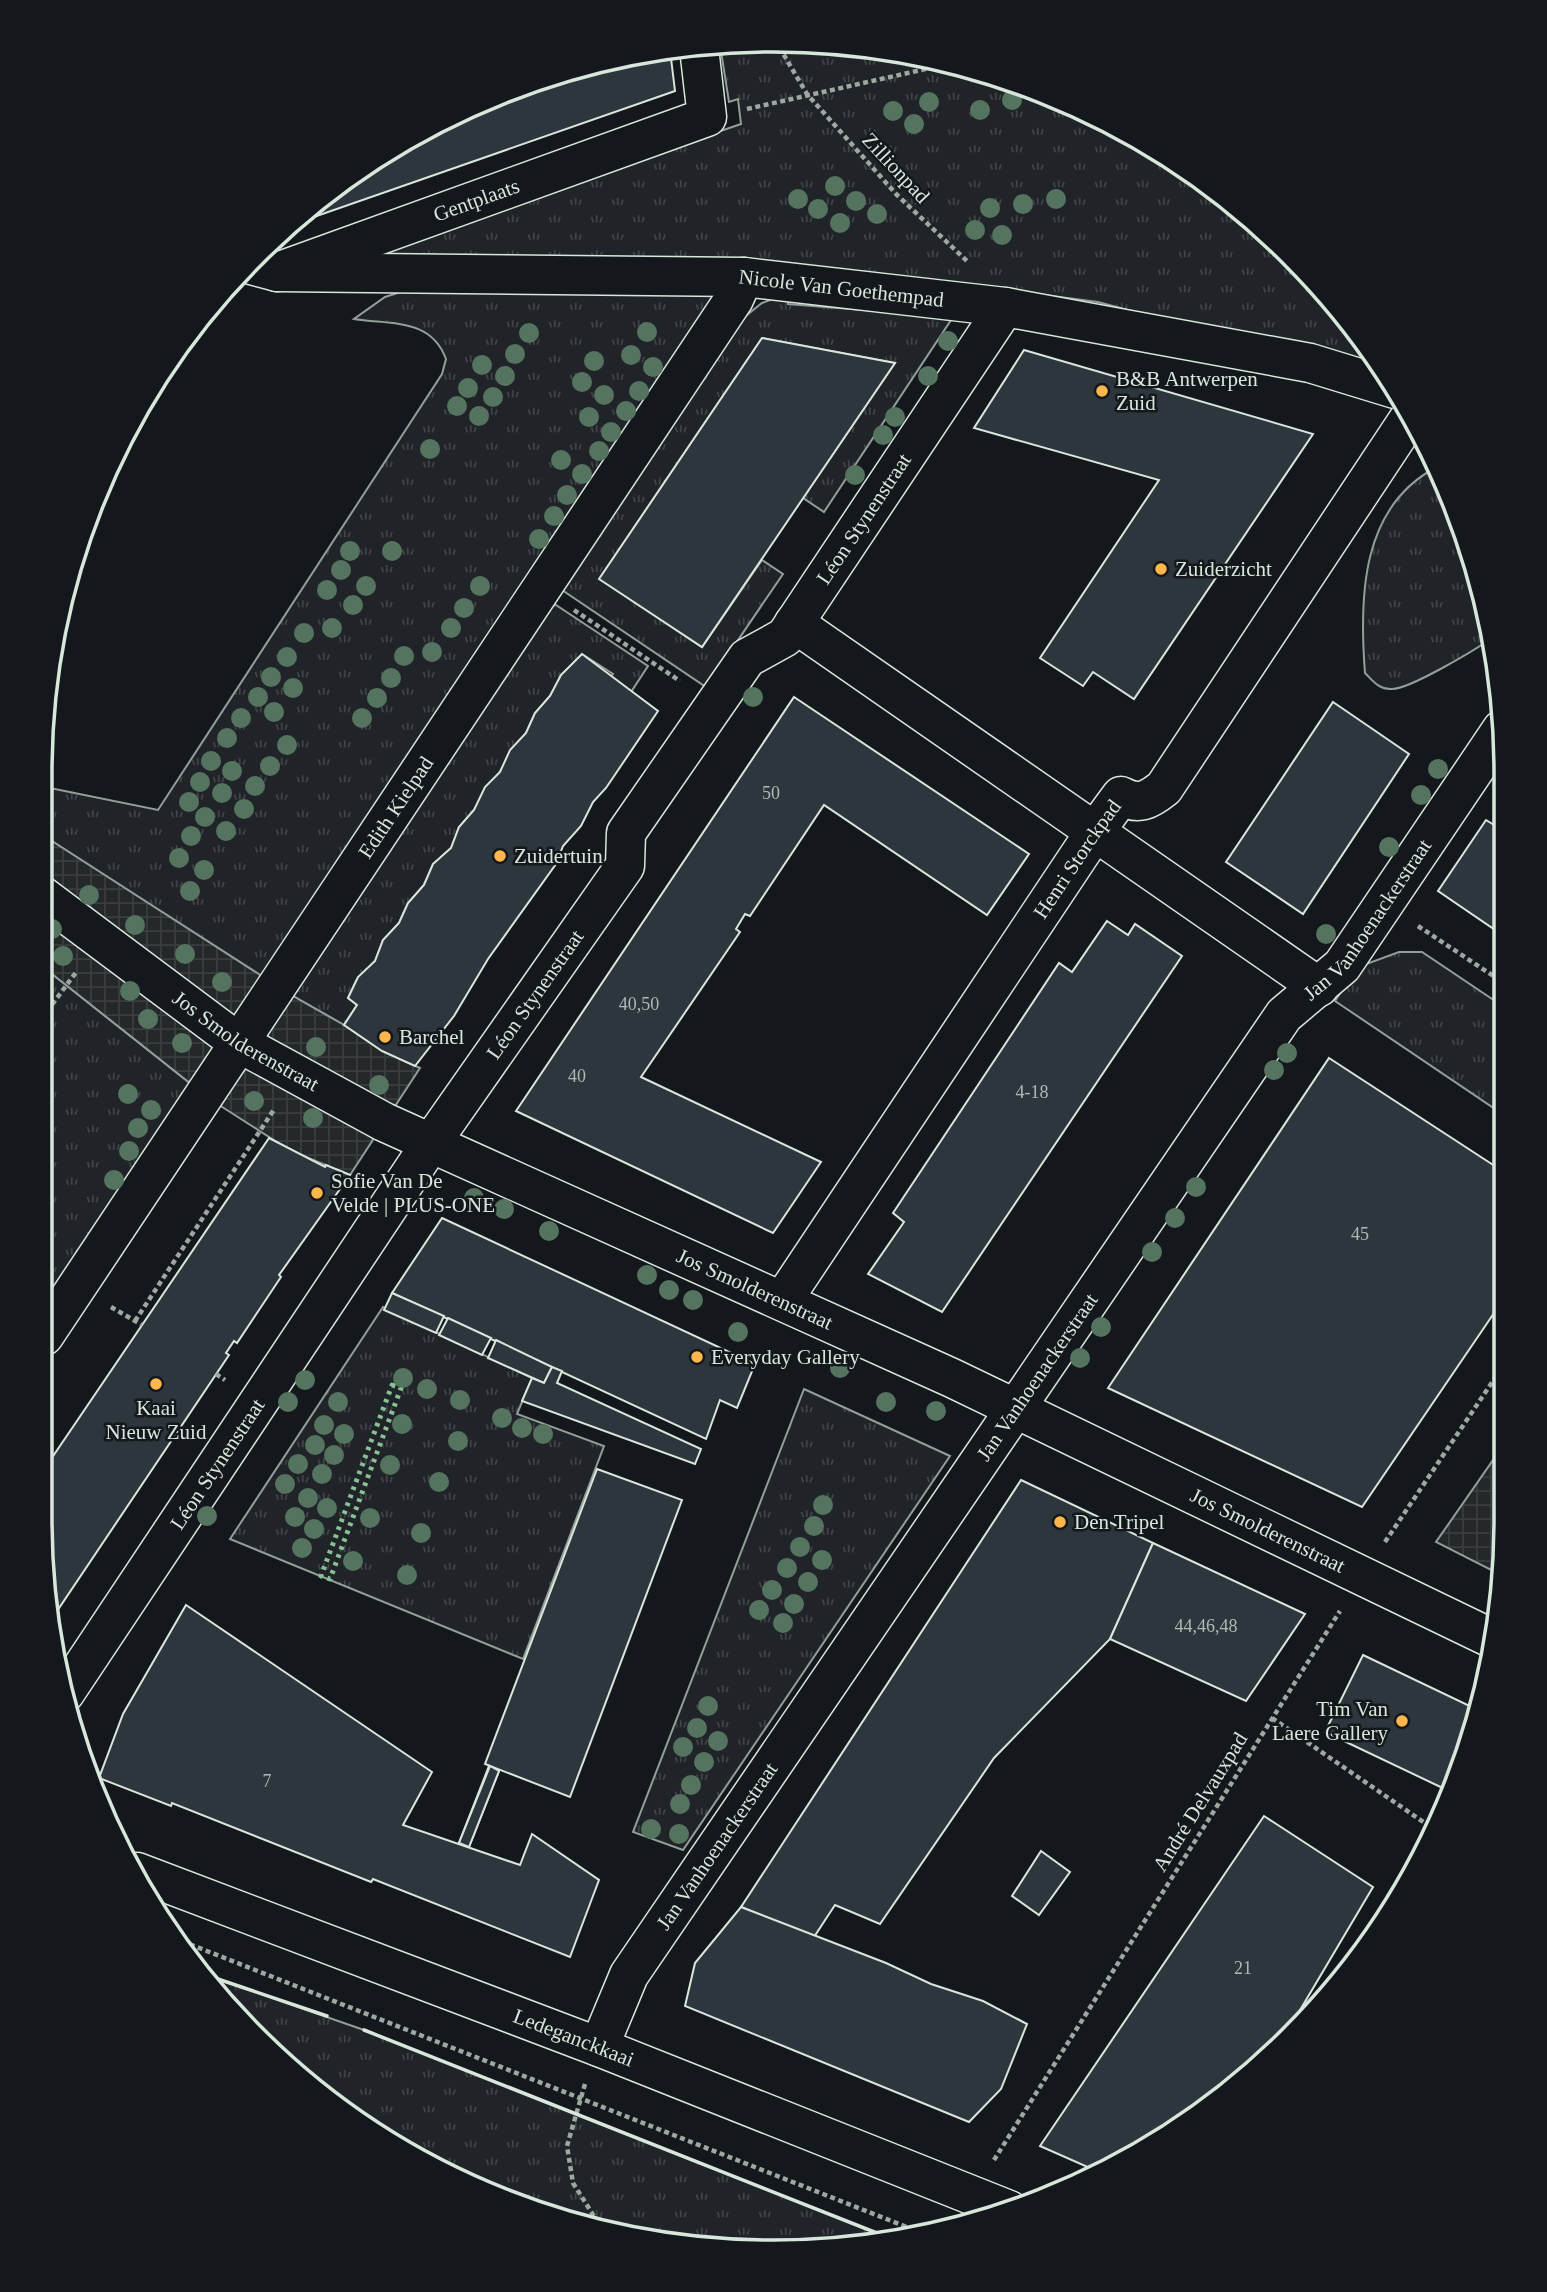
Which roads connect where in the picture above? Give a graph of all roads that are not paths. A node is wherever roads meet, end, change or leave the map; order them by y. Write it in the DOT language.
graph roads {
  1 [pos="700,57"];
  2 [pos="262,268"];
  3 [pos="744,277"];
  4 [pos="1005,307"];
  5 [pos="1380,384"];
  6 [pos="1404,425"];
  7 [pos="794,622"];
  8 [pos="1493,742"];
  9 [pos="1096,830"];
  10 [pos="52,903"];
  11 [pos="1319,987"];
  12 [pos="239,1043"];
  13 [pos="431,1143"];
  14 [pos="783,1300"];
  15 [pos="52,1324"];
  16 [pos="1014,1409"];
  17 [pos="1485,1635"];
  18 [pos="72,1683"];
  19 [pos="147,1876"];
  20 [pos="599,2047"];
  21 [pos="995,2204"];
  1 -- 2 [label="street, Gentplaats"];
  2 -- 3 [label="street, Nicole Van Goethempad"];
  3 -- 4 [label="street, Nicole Van Goethempad"];
  3 -- 12 [label="street, Edith Kielpad"];
  4 -- 5 [label="street, Nicole Van Goethempad"];
  4 -- 7 [label="street, Léon Stynenstraat"];
  6 -- 9 [label="street, Henri Storckpad"];
  7 -- 9 [label="street"];
  7 -- 13 [label="street, Léon Stynenstraat"];
  8 -- 11 [label="street, Jan Vanhoenackerstraat"];
  9 -- 11 [label="street"];
  9 -- 14 [label="street, Henri Storckpad"];
  10 -- 12 [label="street, Jos Smolderenstraat"];
  11 -- 16 [label="street, Jan Vanhoenackerstraat"];
  12 -- 13 [label="street, Jos Smolderenstraat"];
  12 -- 15 [label="street, Edith Kielpad"];
  13 -- 14 [label="street, Jos Smolderenstraat"];
  13 -- 18 [label="street, Léon Stynenstraat"];
  14 -- 16 [label="street, Jos Smolderenstraat"];
  16 -- 17 [label="street, Jos Smolderenstraat"];
  16 -- 20 [label="street, Jan Vanhoenackerstraat"];
  19 -- 20 [label="street, Ledeganckkaai"];
  20 -- 21 [label="street, Ledeganckkaai"];
}
